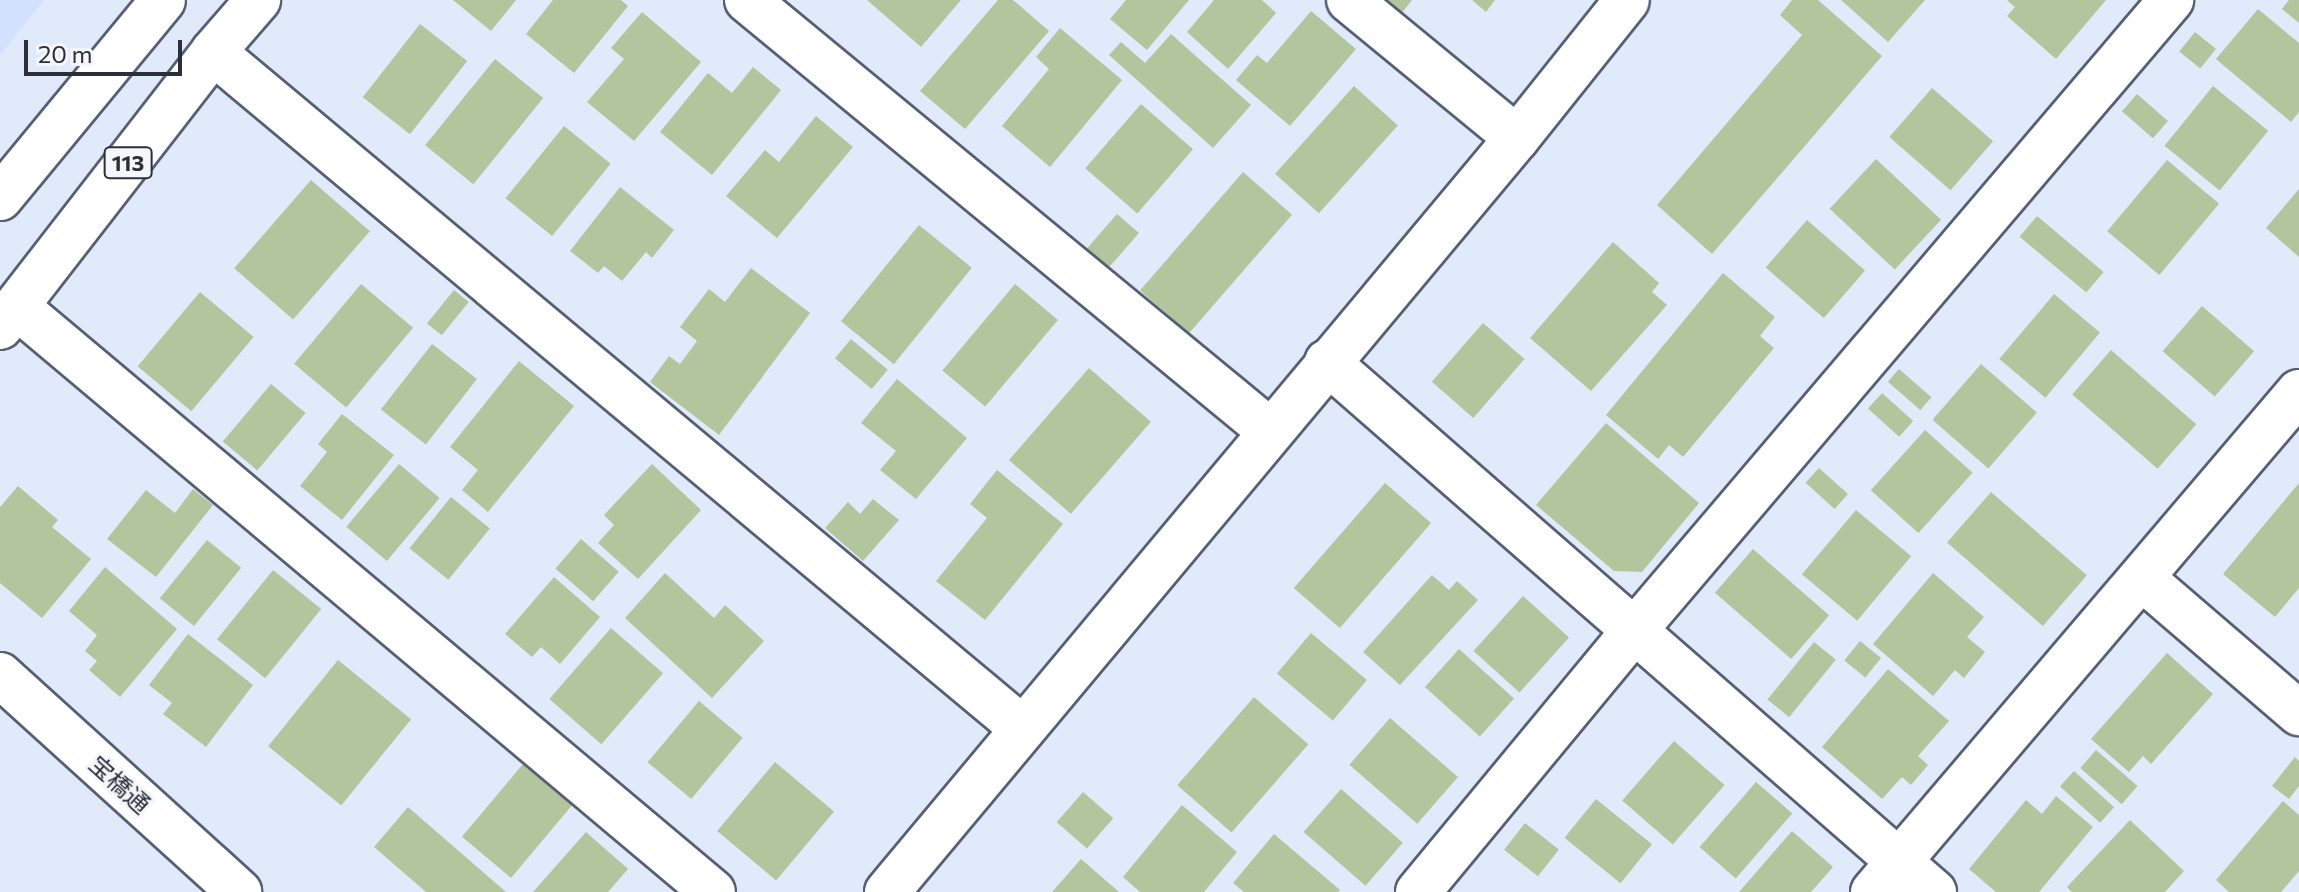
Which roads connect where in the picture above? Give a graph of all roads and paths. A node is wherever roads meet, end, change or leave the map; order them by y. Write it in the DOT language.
graph roads {
  1 [pos="163,0"];
  2 [pos="258,0"];
  3 [pos="747,0"];
  4 [pos="1349,0"];
  5 [pos="1627,0"];
  6 [pos="2171,0"];
  7 [pos="213,52"];
  8 [pos="1517,138"];
  9 [pos="0,198"];
  10 [pos="8,317"];
  11 [pos="1327,362"];
  12 [pos="2299,392"];
  13 [pos="1270,431"];
  14 [pos="2143,579"];
  15 [pos="1634,631"];
  16 [pos="0,675"];
  17 [pos="2299,713"];
  18 [pos="1022,728"];
  19 [pos="1886,877"];
  20 [pos="239,892"];
  21 [pos="713,892"];
  22 [pos="887,892"];
  23 [pos="1418,892"];
  24 [pos="1934,892"];
  1 -- 9 [label="street"];
  2 -- 7 [label="street, 113"];
  3 -- 13 [label="street"];
  4 -- 8 [label="street"];
  5 -- 8 [label="street"];
  6 -- 15 [label="street"];
  7 -- 10 [label="street, 113"];
  7 -- 18 [label="street"];
  8 -- 11 [label="street"];
  10 -- 21 [label="street"];
  11 -- 13 [label="street"];
  11 -- 15 [label="street"];
  12 -- 14 [label="street"];
  13 -- 18 [label="street"];
  14 -- 17 [label="street"];
  14 -- 19 [label="street"];
  15 -- 19 [label="street"];
  15 -- 23 [label="street"];
  16 -- 20 [label="street, 宝橋通"];
  18 -- 22 [label="street"];
  19 -- 24 [label="street"];
}
